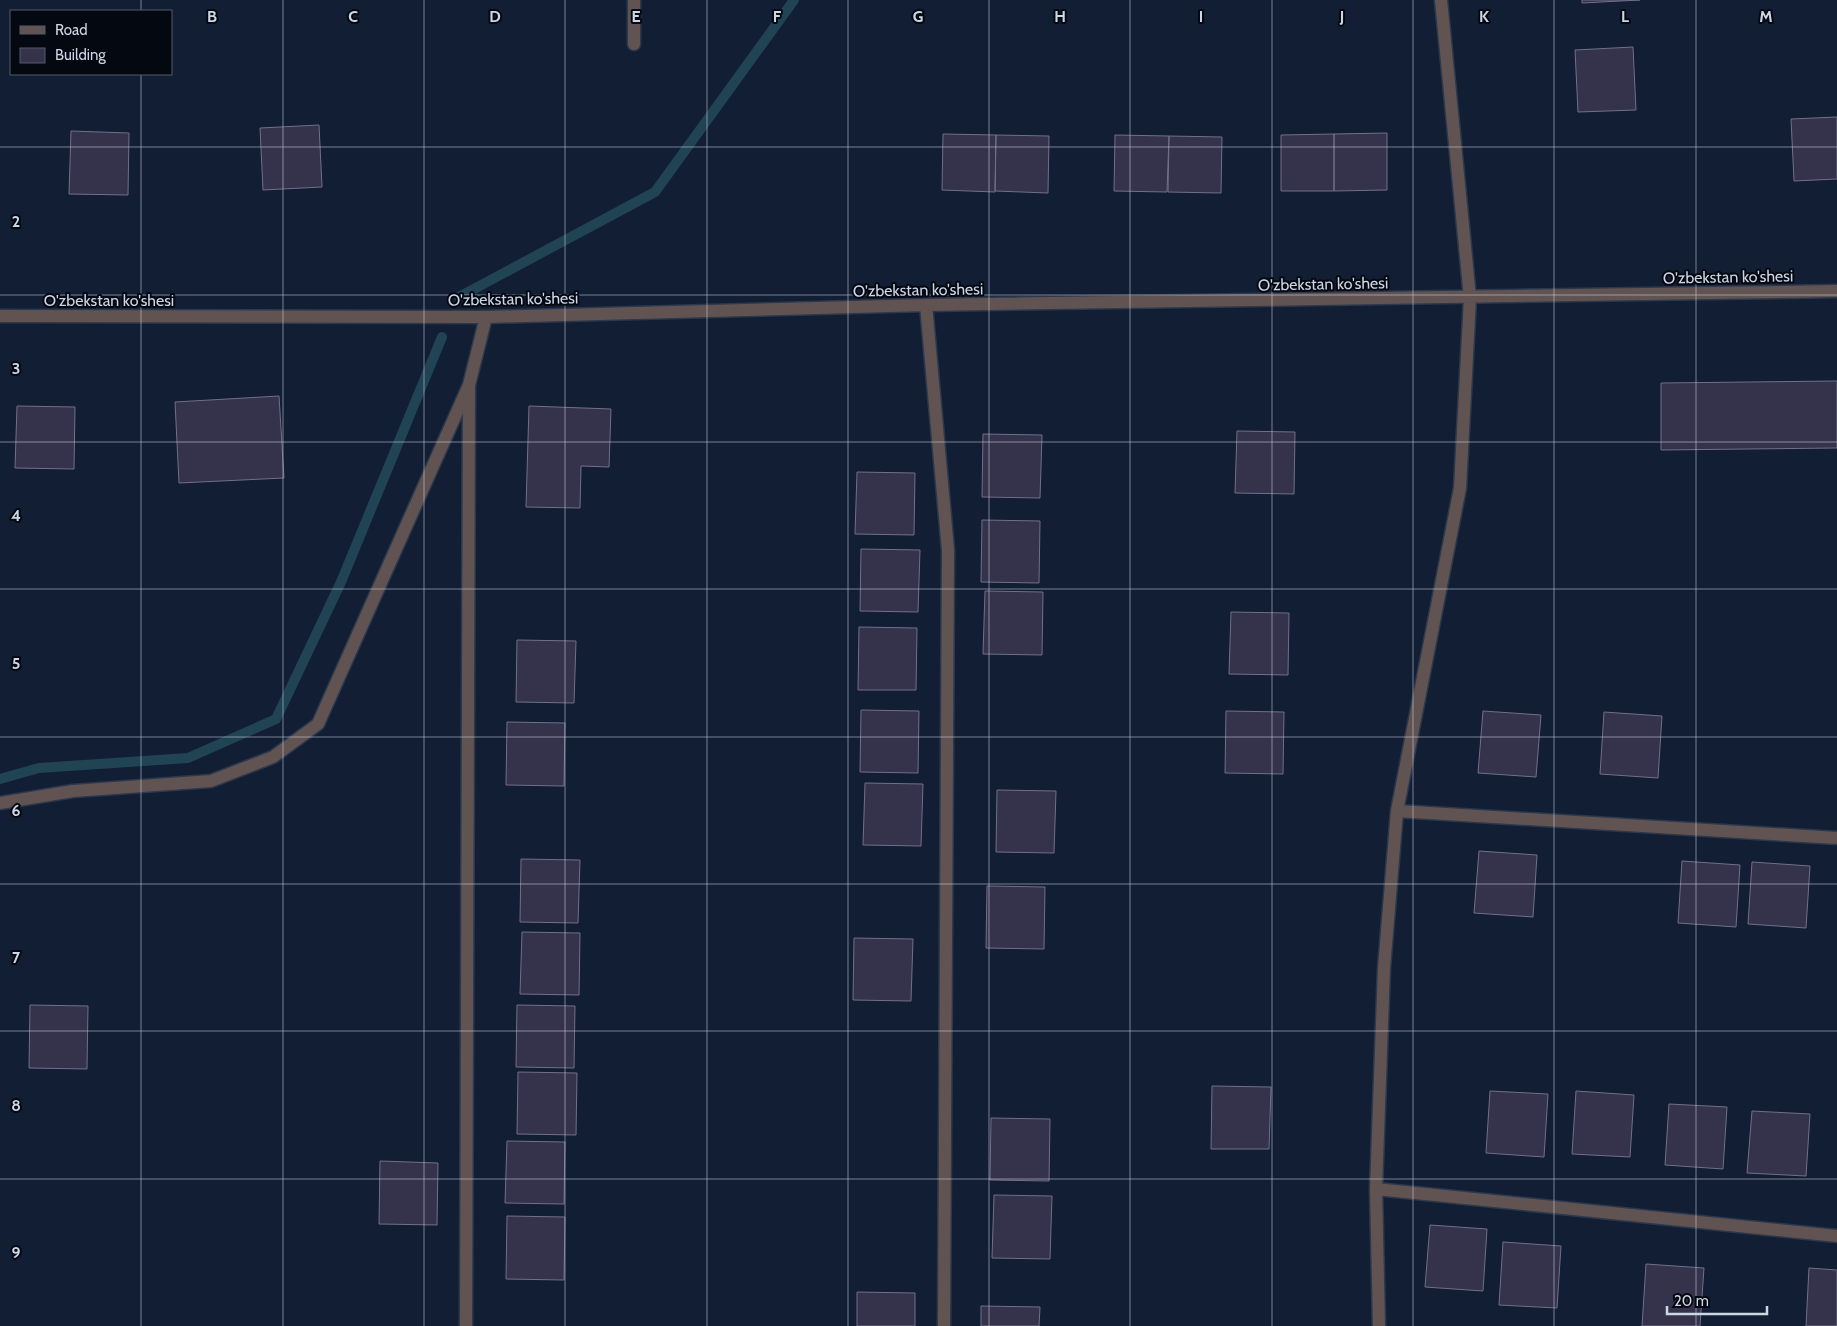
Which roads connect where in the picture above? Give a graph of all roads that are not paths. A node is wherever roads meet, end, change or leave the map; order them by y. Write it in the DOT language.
graph roads {
  1 [pos="634,0"];
  2 [pos="1441,0"];
  3 [pos="634,44"];
  4 [pos="1837,291"];
  5 [pos="1470,298"];
  6 [pos="926,306"];
  7 [pos="0,316"];
  8 [pos="486,317"];
  9 [pos="468,385"];
  10 [pos="0,803"];
  11 [pos="1397,812"];
  12 [pos="1837,838"];
  13 [pos="1376,1189"];
  14 [pos="1837,1236"];
  15 [pos="466,1326"];
  16 [pos="944,1326"];
  17 [pos="1379,1326"];
  1 -- 3 [label="street"];
  2 -- 5 [label="street"];
  4 -- 5 [label="street, O'zbekstan ko'shesi"];
  5 -- 6 [label="street, O'zbekstan ko'shesi"];
  5 -- 11 [label="street"];
  6 -- 8 [label="street, O'zbekstan ko'shesi"];
  6 -- 16 [label="street"];
  7 -- 8 [label="street, O'zbekstan ko'shesi"];
  8 -- 9 [label="street"];
  9 -- 10 [label="street"];
  9 -- 15 [label="street"];
  11 -- 12 [label="street"];
  11 -- 13 [label="street"];
  13 -- 14 [label="street"];
  13 -- 17 [label="street"];
}
